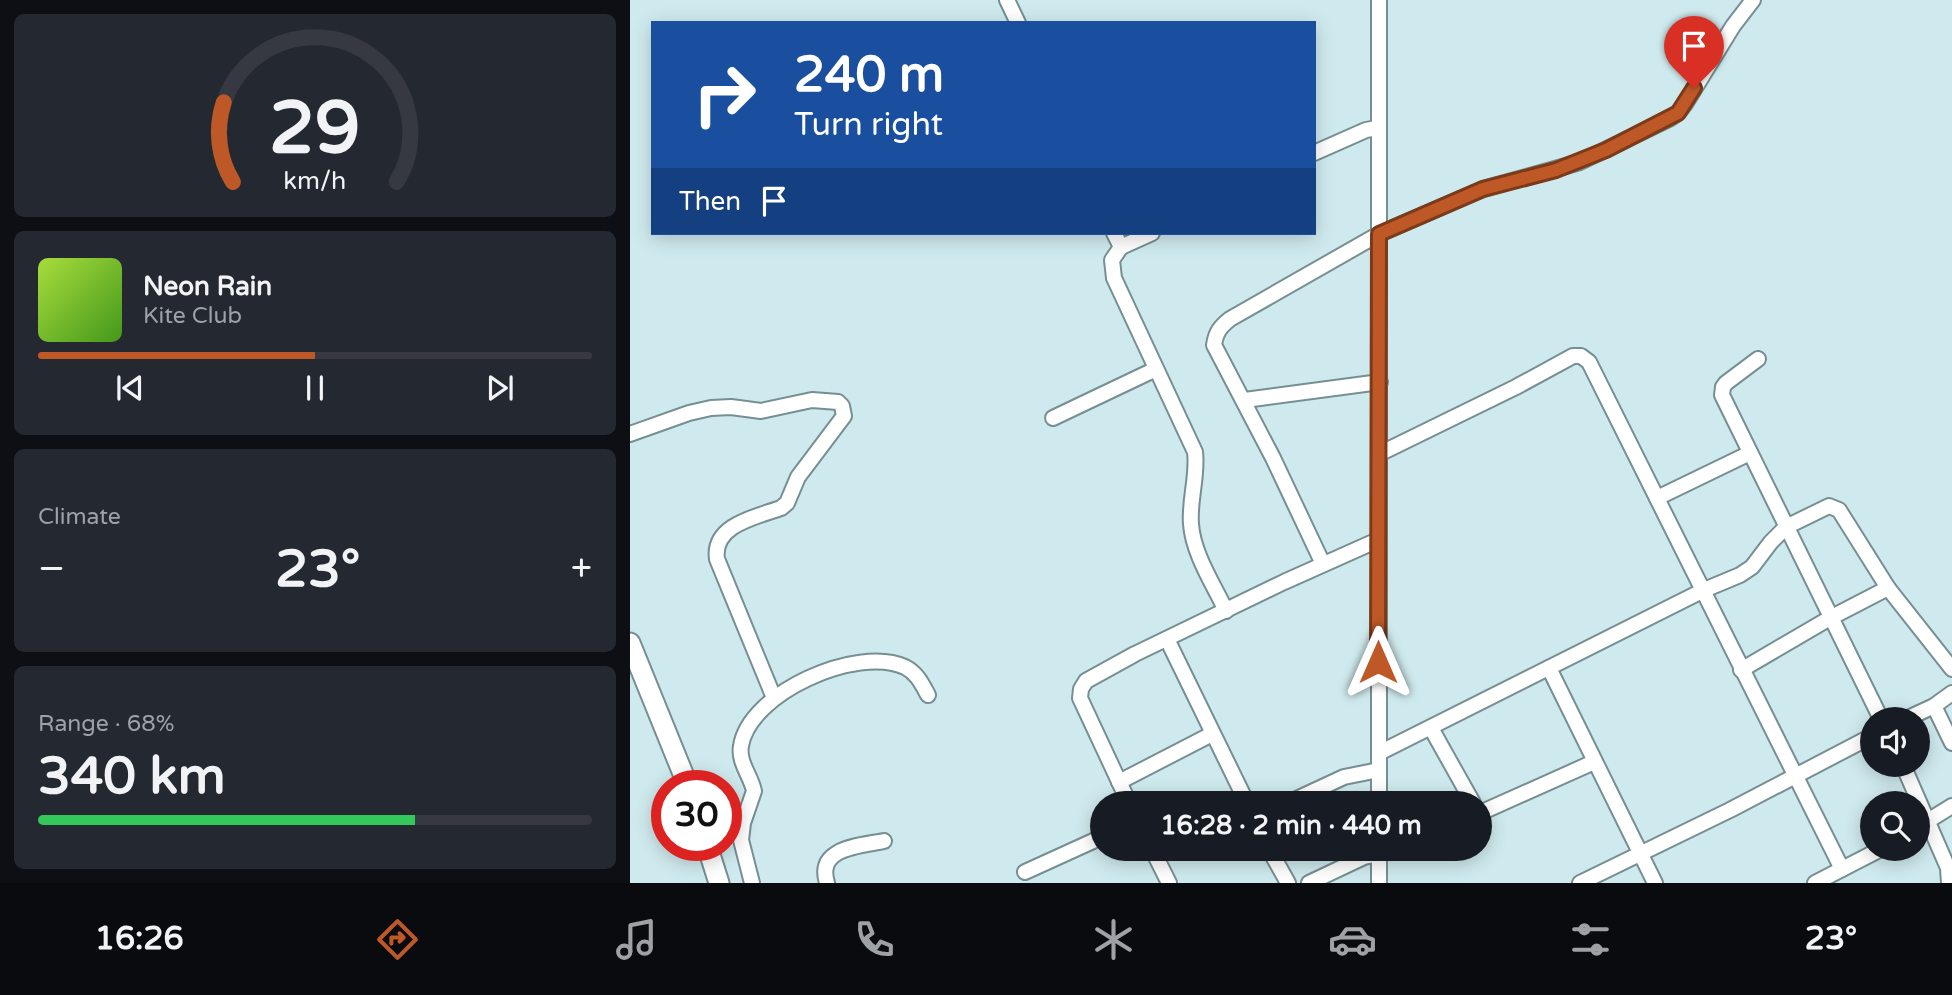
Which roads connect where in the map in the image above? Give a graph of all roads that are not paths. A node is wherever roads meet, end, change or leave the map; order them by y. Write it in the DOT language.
graph roads {
  1 [pos="1007,0"];
  2 [pos="1379,0"];
  3 [pos="1753,0"];
  4 [pos="1017,21"];
  5 [pos="1377,128"];
  6 [pos="1316,152"];
  7 [pos="1379,234"];
  8 [pos="1115,235"];
  9 [pos="1148,235"];
  10 [pos="1121,247"];
  11 [pos="1758,359"];
  12 [pos="1156,369"];
  13 [pos="1380,382"];
  14 [pos="1245,400"];
  15 [pos="1053,418"];
  16 [pos="630,434"];
  17 [pos="1750,453"];
  18 [pos="1379,454"];
  19 [pos="1657,498"];
  20 [pos="1786,527"];
  21 [pos="1378,540"];
  22 [pos="1323,564"];
  23 [pos="1888,588"];
  24 [pos="1704,590"];
  25 [pos="1226,611"];
  26 [pos="1830,618"];
  27 [pos="1167,639"];
  28 [pos="630,643"];
  29 [pos="1549,668"];
  30 [pos="1952,669"];
  31 [pos="1741,670"];
  32 [pos="1952,693"];
  33 [pos="928,695"];
  34 [pos="774,698"];
  35 [pos="1934,706"];
  36 [pos="1875,707"];
  37 [pos="1930,708"];
  38 [pos="1431,728"];
  39 [pos="1212,734"];
  40 [pos="1860,742"];
  41 [pos="1952,743"];
  42 [pos="1379,753"];
  43 [pos="1594,762"];
  44 [pos="682,770"];
  45 [pos="1379,770"];
  46 [pos="1795,777"];
  47 [pos="1119,782"];
  48 [pos="1123,791"];
  49 [pos="1241,791"];
  50 [pos="1313,791"];
  51 [pos="1379,791"];
  52 [pos="1466,791"];
  53 [pos="1952,806"];
  54 [pos="1492,808"];
  55 [pos="1930,820"];
  56 [pos="1930,837"];
  57 [pos="884,841"];
  58 [pos="1090,843"];
  59 [pos="1638,853"];
  60 [pos="1860,860"];
  61 [pos="713,861"];
  62 [pos="1158,861"];
  63 [pos="1276,861"];
  64 [pos="1356,861"];
  65 [pos="1379,861"];
  66 [pos="1842,869"];
  67 [pos="1026,872"];
  68 [pos="719,883"];
  69 [pos="752,883"];
  70 [pos="827,883"];
  71 [pos="1168,883"];
  72 [pos="1288,883"];
  73 [pos="1310,883"];
  74 [pos="1379,883"];
  75 [pos="1580,883"];
  76 [pos="1655,883"];
  77 [pos="1815,883"];
  78 [pos="1949,883"];
  1 -- 4 [label="street"];
  2 -- 5 [label="street"];
  3 -- 7 [label="street"];
  5 -- 6 [label="street"];
  5 -- 7 [label="street"];
  7 -- 13 [label="street"];
  7 -- 14 [label="street"];
  8 -- 10 [label="street"];
  9 -- 10 [label="street"];
  10 -- 12 [label="street"];
  11 -- 17 [label="street"];
  12 -- 15 [label="street"];
  12 -- 25 [label="street"];
  13 -- 14 [label="street"];
  13 -- 18 [label="street"];
  14 -- 22 [label="street"];
  16 -- 34 [label="street"];
  17 -- 19 [label="street"];
  17 -- 20 [label="street"];
  18 -- 19 [label="street"];
  18 -- 21 [label="street"];
  19 -- 24 [label="street"];
  20 -- 23 [label="street"];
  20 -- 24 [label="street"];
  20 -- 26 [label="street"];
  21 -- 22 [label="street"];
  21 -- 42 [label="street"];
  22 -- 25 [label="street"];
  23 -- 26 [label="street"];
  23 -- 30 [label="street"];
  24 -- 29 [label="street"];
  24 -- 31 [label="street"];
  25 -- 27 [label="street"];
  26 -- 31 [label="street"];
  26 -- 36 [label="street"];
  27 -- 39 [label="street"];
  27 -- 47 [label="street"];
  28 -- 44 [label="street"];
  29 -- 38 [label="street"];
  29 -- 43 [label="street"];
  31 -- 46 [label="street"];
  32 -- 35 [label="street"];
  33 -- 34 [label="street"];
  34 -- 69 [label="street"];
  35 -- 37 [label="street"];
  35 -- 41 [label="street"];
  38 -- 42 [label="street"];
  38 -- 52 [label="street"];
  39 -- 47 [label="street"];
  39 -- 49 [label="street"];
  40 -- 46 [label="street"];
  42 -- 45 [label="street"];
  43 -- 54 [label="street"];
  43 -- 59 [label="street"];
  45 -- 50 [label="street"];
  45 -- 51 [label="street"];
  46 -- 59 [label="street"];
  46 -- 66 [label="street"];
  47 -- 48 [label="street"];
  53 -- 55 [label="street"];
  56 -- 78 [label="street"];
  57 -- 70 [label="street"];
  58 -- 67 [label="street"];
  59 -- 75 [label="street"];
  59 -- 76 [label="street"];
  60 -- 66 [label="street"];
  61 -- 68 [label="street"];
  62 -- 71 [label="street"];
  63 -- 72 [label="street"];
  64 -- 73 [label="street"];
  65 -- 74 [label="street"];
  66 -- 77 [label="street"];
}
